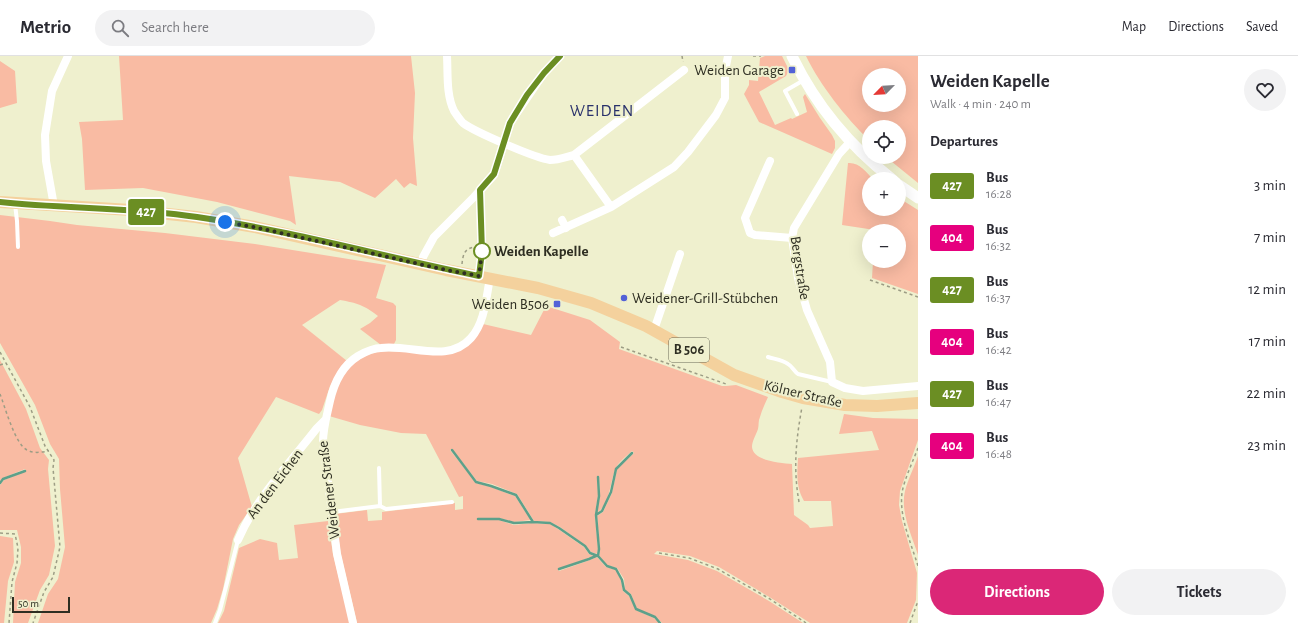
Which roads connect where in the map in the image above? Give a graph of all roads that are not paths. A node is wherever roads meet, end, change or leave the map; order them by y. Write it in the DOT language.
graph roads {
  1 [pos="68,56"];
  2 [pos="447,56"];
  3 [pos="560,56"];
  4 [pos="728,56"];
  5 [pos="792,56"];
  6 [pos="684,70"];
  7 [pos="804,80"];
  8 [pos="797,114"];
  9 [pos="850,142"];
  10 [pos="504,143"];
  11 [pos="574,155"];
  12 [pos="770,161"];
  13 [pos="883,172"];
  14 [pos="480,190"];
  15 [pos="906,190"];
  16 [pos="918,198"];
  17 [pos="0,202"];
  18 [pos="15,204"];
  19 [pos="54,206"];
  20 [pos="611,207"];
  21 [pos="562,220"];
  22 [pos="566,228"];
  23 [pos="553,233"];
  24 [pos="792,238"];
  25 [pos="18,247"];
  26 [pos="680,254"];
  27 [pos="422,264"];
  28 [pos="484,277"];
  29 [pos="654,330"];
  30 [pos="768,357"];
  31 [pos="832,382"];
  32 [pos="918,386"];
  33 [pos="918,403"];
  34 [pos="326,419"];
  35 [pos="379,468"];
  36 [pos="452,502"];
  37 [pos="380,506"];
  38 [pos="369,507"];
  39 [pos="332,512"];
  40 [pos="370,513"];
  41 [pos="238,540"];
  42 [pos="215,623"];
  43 [pos="353,623"];
  1 -- 19 [label="street"];
  2 -- 10 [label="street"];
  3 -- 10 [label="street"];
  4 -- 20 [label="street"];
  5 -- 7 [label="main road"];
  6 -- 11 [label="street"];
  7 -- 8 [label="lane"];
  7 -- 9 [label="main road"];
  9 -- 13 [label="main road"];
  9 -- 24 [label="street, Bergstraße"];
  10 -- 11 [label="street"];
  10 -- 14 [label="street"];
  11 -- 20 [label="street"];
  12 -- 24 [label="street"];
  14 -- 27 [label="street"];
  14 -- 28 [label="street, Weidener Straße"];
  15 -- 16 [label="main road"];
  17 -- 18 [label="main road, Kölner Straße / B 506"];
  18 -- 19 [label="main road, Kölner Straße / B 506"];
  18 -- 25 [label="lane"];
  19 -- 27 [label="main road, Kölner Straße / B 506"];
  20 -- 22 [label="street"];
  21 -- 22 [label="street"];
  22 -- 23 [label="street"];
  24 -- 31 [label="street, Bergstraße"];
  26 -- 29 [label="street"];
  27 -- 28 [label="main road, Kölner Straße / B 506"];
  28 -- 29 [label="main road, Kölner Straße / B 506"];
  28 -- 34 [label="street, Weidener Straße"];
  29 -- 33 [label="main road, Kölner Straße / B 506"];
  30 -- 31 [label="lane"];
  31 -- 32 [label="street"];
  34 -- 39 [label="street, Weidener Straße"];
  34 -- 41 [label="street, An den Eichen"];
  35 -- 37 [label="lane"];
  36 -- 37 [label="lane"];
  37 -- 38 [label="lane"];
  38 -- 39 [label="lane"];
  38 -- 40 [label="lane"];
  39 -- 43 [label="street, Weidener Straße"];
  41 -- 42 [label="lane, An den Eichen"];
}
